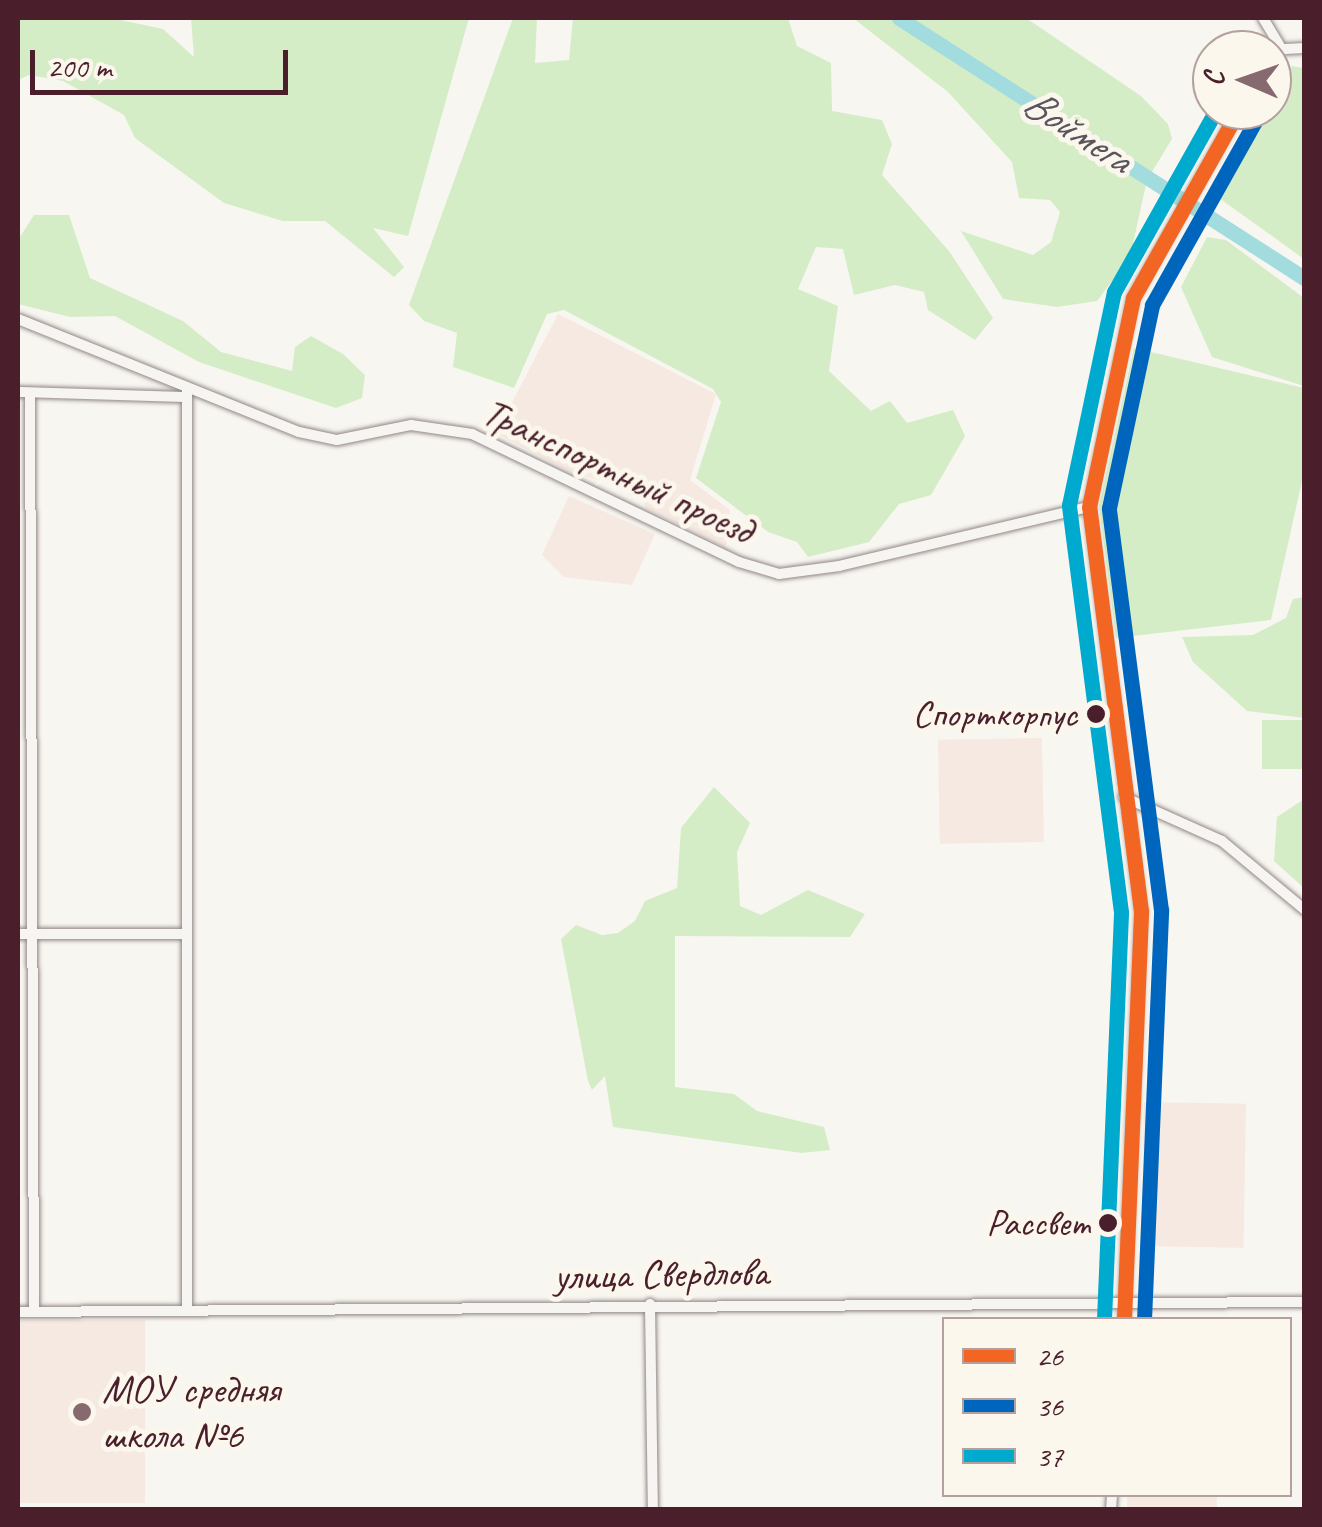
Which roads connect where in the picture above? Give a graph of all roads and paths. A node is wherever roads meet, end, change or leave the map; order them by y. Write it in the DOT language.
graph roads {
  1 [pos="1227,130"];
  2 [pos="18,320"];
  3 [pos="18,392"];
  4 [pos="187,392"];
  5 [pos="30,393"];
  6 [pos="1089,507"];
  7 [pos="1124,797"];
  8 [pos="1304,909"];
  9 [pos="18,934"];
  10 [pos="33,934"];
  11 [pos="187,934"];
  12 [pos="1304,1302"];
  13 [pos="650,1304"];
  14 [pos="1124,1304"];
  15 [pos="187,1310"];
  16 [pos="18,1312"];
  17 [pos="34,1312"];
  18 [pos="1124,1317"];
  19 [pos="652,1510"];
  1 -- 6 [label="street"];
  2 -- 4 [label="street, Транспортный проезд"];
  3 -- 5 [label="street"];
  4 -- 5 [label="street"];
  4 -- 6 [label="street, Транспортный проезд"];
  4 -- 11 [label="street"];
  5 -- 10 [label="street"];
  6 -- 7 [label="street"];
  7 -- 8 [label="street"];
  7 -- 14 [label="street"];
  9 -- 10 [label="street"];
  10 -- 11 [label="street"];
  10 -- 17 [label="street"];
  11 -- 15 [label="street"];
  12 -- 14 [label="street, улица Свердлова"];
  13 -- 14 [label="street, улица Свердлова"];
  13 -- 15 [label="street, улица Свердлова"];
  13 -- 19 [label="street"];
  14 -- 18 [label="street"];
  15 -- 17 [label="street, улица Свердлова"];
  16 -- 17 [label="street, улица Свердлова"];
}
